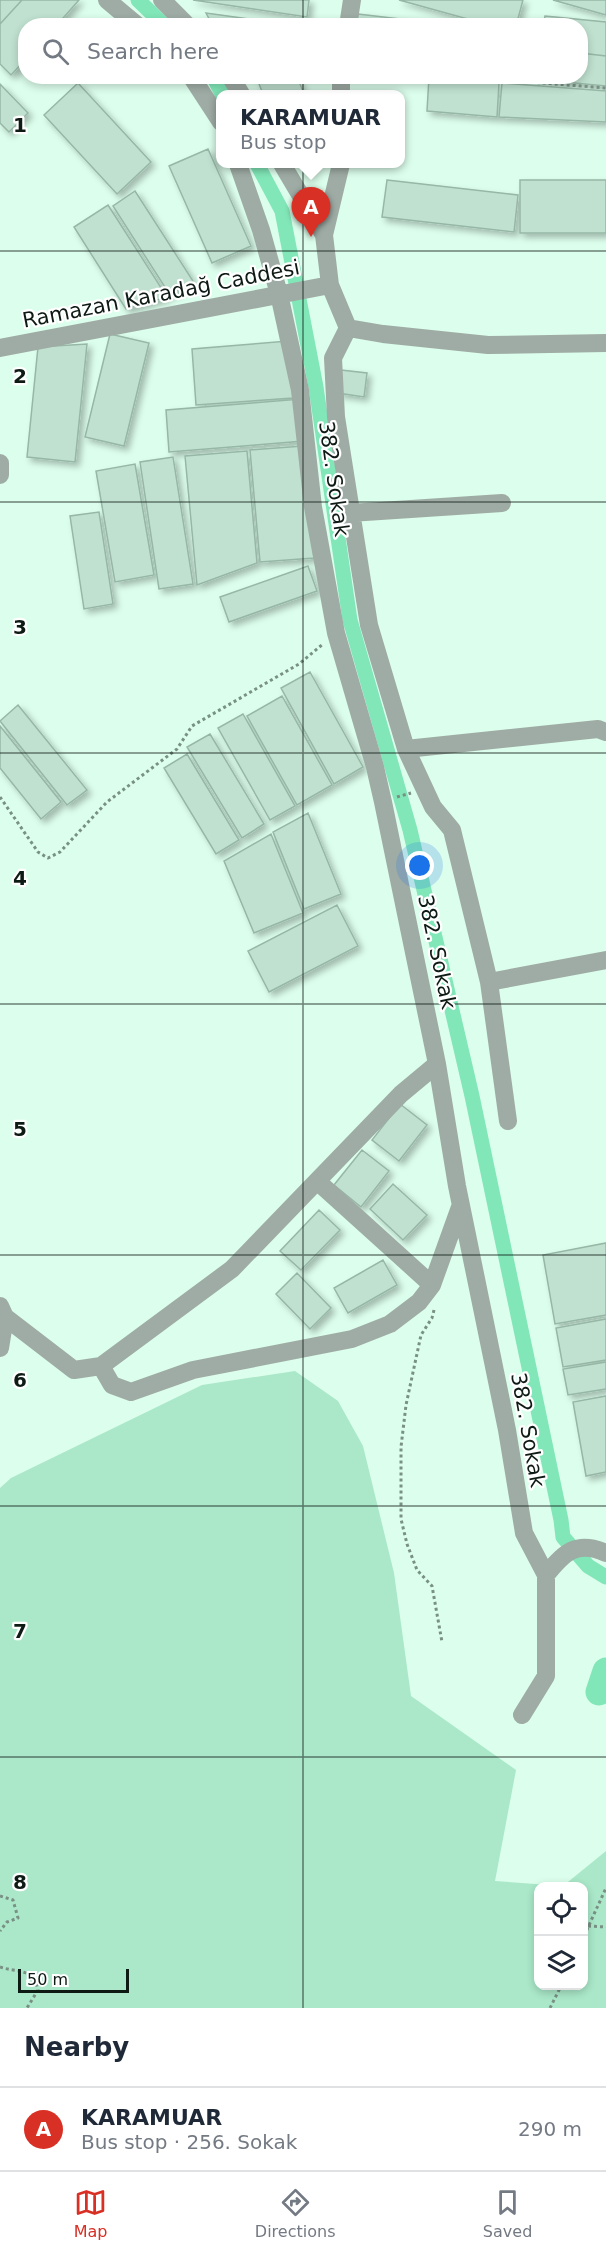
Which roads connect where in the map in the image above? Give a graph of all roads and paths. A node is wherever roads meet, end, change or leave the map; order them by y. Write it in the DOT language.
graph roads {
  1 [pos="107,0"];
  2 [pos="162,0"];
  3 [pos="352,0"];
  4 [pos="128,18"];
  5 [pos="180,18"];
  6 [pos="349,18"];
  7 [pos="196,84"];
  8 [pos="555,84"];
  9 [pos="606,88"];
  10 [pos="216,114"];
  11 [pos="239,168"];
  12 [pos="284,168"];
  13 [pos="340,168"];
  14 [pos="324,235"];
  15 [pos="321,286"];
  16 [pos="279,294"];
  17 [pos="348,328"];
  18 [pos="606,343"];
  19 [pos="0,348"];
  20 [pos="0,463"];
  21 [pos="0,475"];
  22 [pos="502,503"];
  23 [pos="350,513"];
  24 [pos="336,633"];
  25 [pos="606,732"];
  26 [pos="406,749"];
  27 [pos="413,793"];
  28 [pos="0,797"];
  29 [pos="388,800"];
  30 [pos="606,960"];
  31 [pos="489,982"];
  32 [pos="437,1064"];
  33 [pos="508,1121"];
  34 [pos="317,1181"];
  35 [pos="461,1205"];
  36 [pos="432,1285"];
  37 [pos="3,1312"];
  38 [pos="0,1348"];
  39 [pos="101,1366"];
  40 [pos="606,1553"];
  41 [pos="546,1575"];
  42 [pos="442,1642"];
  43 [pos="522,1715"];
  44 [pos="606,1888"];
  45 [pos="0,1896"];
  46 [pos="588,1926"];
  47 [pos="606,1927"];
  48 [pos="0,1931"];
  49 [pos="0,1967"];
  50 [pos="559,1990"];
  51 [pos="27,2008"];
  52 [pos="550,2008"];
  1 -- 4 [label="street"];
  2 -- 5 [label="street"];
  3 -- 6 [label="street"];
  7 -- 10 [label="street"];
  8 -- 9 [label="path"];
  11 -- 16 [label="street, 382. Sokak"];
  12 -- 14 [label="street"];
  13 -- 14 [label="street"];
  14 -- 15 [label="street"];
  15 -- 16 [label="street, Ramazan Karadağ Caddesi"];
  15 -- 17 [label="street"];
  16 -- 19 [label="street, Ramazan Karadağ Caddesi"];
  16 -- 24 [label="street, 382. Sokak"];
  17 -- 18 [label="street"];
  17 -- 23 [label="street"];
  20 -- 21 [label="street"];
  22 -- 23 [label="street"];
  23 -- 26 [label="street"];
  24 -- 28 [label="path"];
  24 -- 32 [label="street, 382. Sokak"];
  25 -- 26 [label="street"];
  26 -- 31 [label="street"];
  27 -- 29 [label="path"];
  30 -- 31 [label="street"];
  31 -- 33 [label="street"];
  32 -- 34 [label="street"];
  32 -- 35 [label="street, 382. Sokak"];
  34 -- 36 [label="street"];
  34 -- 39 [label="street"];
  35 -- 36 [label="street"];
  35 -- 41 [label="street, 382. Sokak"];
  36 -- 39 [label="street"];
  36 -- 42 [label="path"];
  37 -- 38 [label="street"];
  37 -- 39 [label="street"];
  40 -- 41 [label="street"];
  41 -- 43 [label="street"];
  44 -- 46 [label="path"];
  45 -- 48 [label="path"];
  46 -- 47 [label="path"];
  49 -- 51 [label="path"];
  50 -- 52 [label="path"];
}
